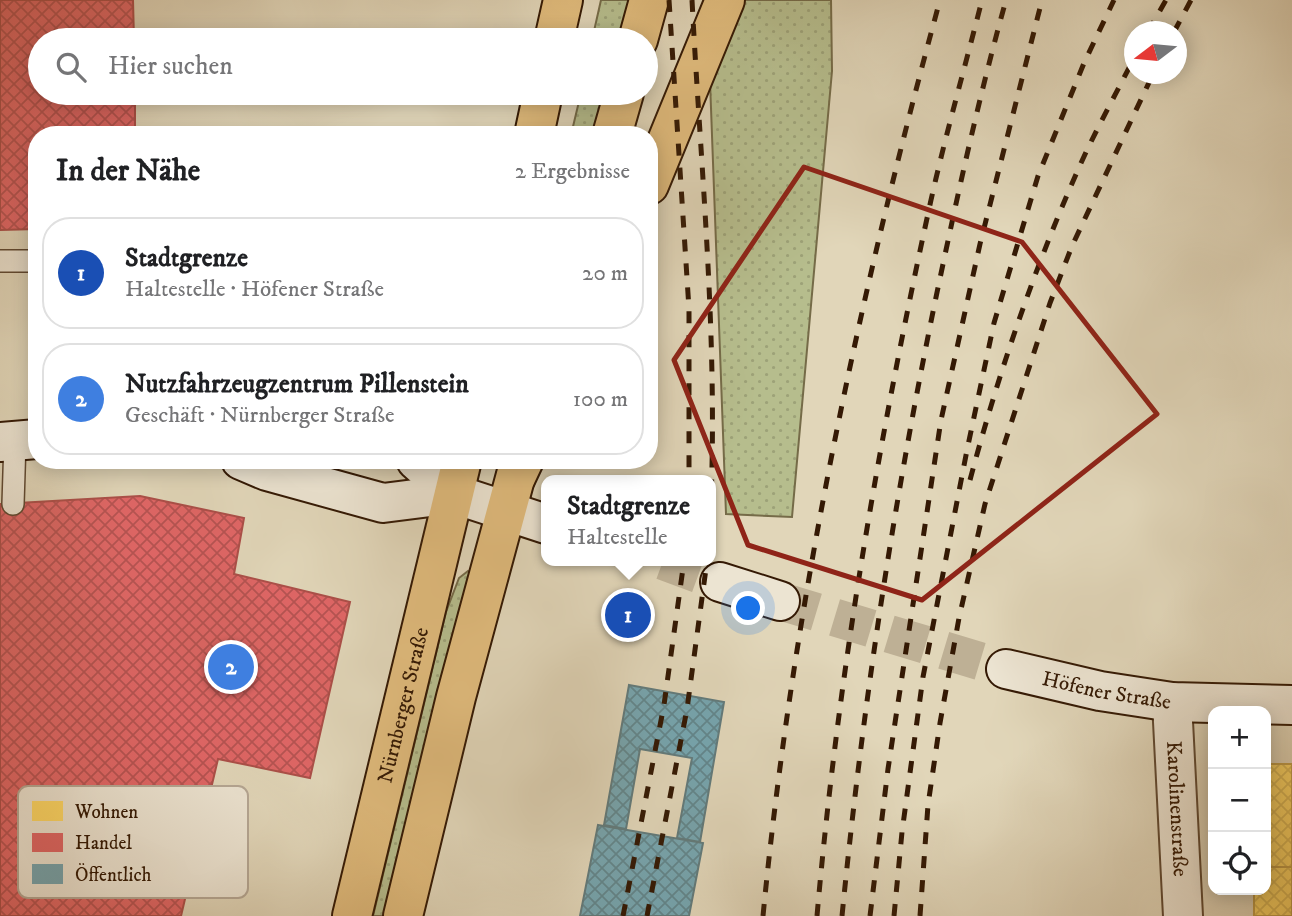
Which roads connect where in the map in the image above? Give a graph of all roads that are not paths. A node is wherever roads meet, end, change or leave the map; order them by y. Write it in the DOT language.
graph roads {
  1 [pos="563,0"];
  2 [pos="649,0"];
  3 [pos="725,0"];
  4 [pos="557,28"];
  5 [pos="641,28"];
  6 [pos="540,105"];
  7 [pos="621,105"];
  8 [pos="536,126"];
  9 [pos="615,126"];
  10 [pos="658,163"];
  11 [pos="0,261"];
  12 [pos="28,261"];
  13 [pos="17,440"];
  14 [pos="262,469"];
  15 [pos="438,469"];
  16 [pos="458,477"];
  17 [pos="517,477"];
  18 [pos="13,503"];
  19 [pos="541,516"];
  20 [pos="720,582"];
  21 [pos="780,601"];
  22 [pos="1006,669"];
  23 [pos="1172,702"];
  24 [pos="1292,705"];
  25 [pos="352,916"];
  26 [pos="403,916"];
  27 [pos="1183,916"];
  1 -- 4 [label="main road"];
  2 -- 5 [label="main road"];
  3 -- 10 [label="main road"];
  6 -- 8 [label="main road"];
  7 -- 9 [label="main road"];
  11 -- 12 [label="lane"];
  13 -- 18 [label="lane"];
  14 -- 16 [label="main road"];
  15 -- 16 [label="main road"];
  16 -- 17 [label="main road"];
  16 -- 25 [label="main road, Nürnberger Straße"];
  17 -- 19 [label="main road"];
  17 -- 26 [label="main road"];
  20 -- 21 [label="main road"];
  22 -- 23 [label="main road, Höfener Straße"];
  23 -- 24 [label="main road, Höfener Straße"];
  23 -- 27 [label="main road, Karolinenstraße"];
}
